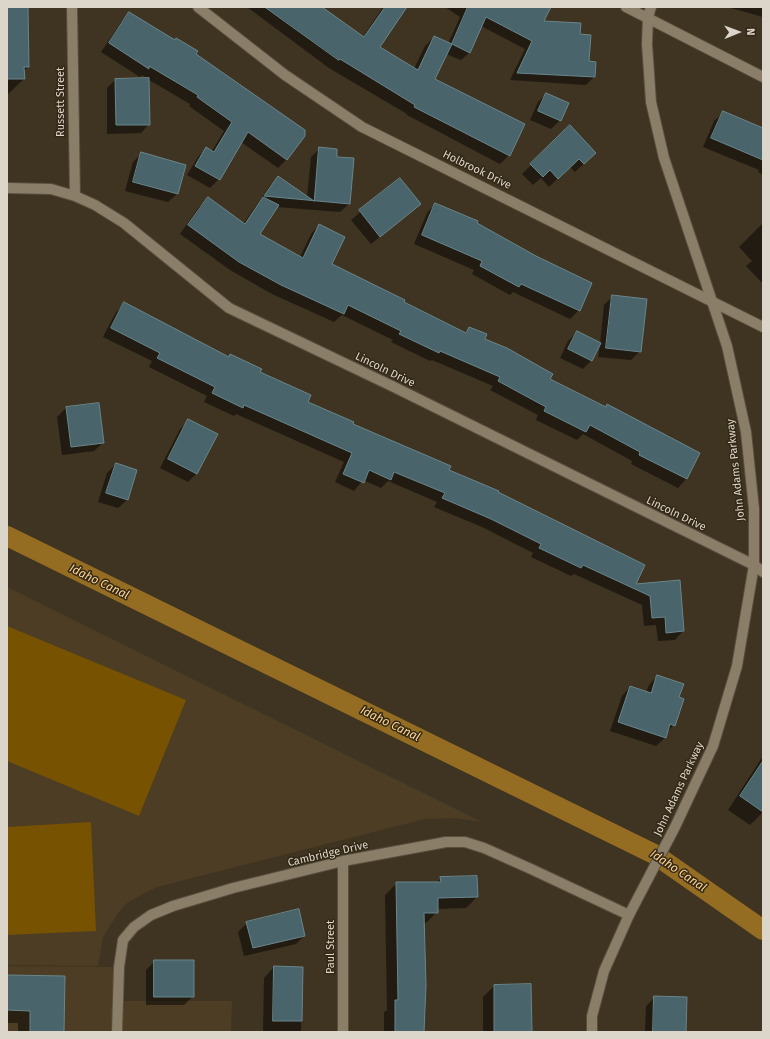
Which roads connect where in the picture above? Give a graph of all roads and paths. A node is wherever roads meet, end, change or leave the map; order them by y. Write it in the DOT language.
graph roads {
  1 [pos="72,7"];
  2 [pos="198,7"];
  3 [pos="626,7"];
  4 [pos="651,7"];
  5 [pos="648,17"];
  6 [pos="763,77"];
  7 [pos="7,188"];
  8 [pos="74,196"];
  9 [pos="710,299"];
  10 [pos="763,327"];
  11 [pos="754,565"];
  12 [pos="763,572"];
  13 [pos="343,862"];
  14 [pos="629,915"];
  15 [pos="117,1032"];
  16 [pos="343,1032"];
  17 [pos="592,1032"];
  1 -- 8 [label="street, Russett Street"];
  2 -- 9 [label="street, Holbrook Drive"];
  3 -- 5 [label="street"];
  4 -- 5 [label="street, John Adams Parkway"];
  5 -- 6 [label="street"];
  5 -- 9 [label="street, John Adams Parkway"];
  7 -- 8 [label="street, Lincoln Drive"];
  8 -- 11 [label="street, Lincoln Drive"];
  9 -- 10 [label="street, Holbrook Drive"];
  9 -- 11 [label="street, John Adams Parkway"];
  11 -- 12 [label="street, Lincoln Drive"];
  11 -- 14 [label="street, John Adams Parkway"];
  13 -- 14 [label="street, Cambridge Drive"];
  13 -- 15 [label="street, Cambridge Drive"];
  13 -- 16 [label="street, Paul Street"];
  14 -- 17 [label="street, John Adams Parkway"];
}
